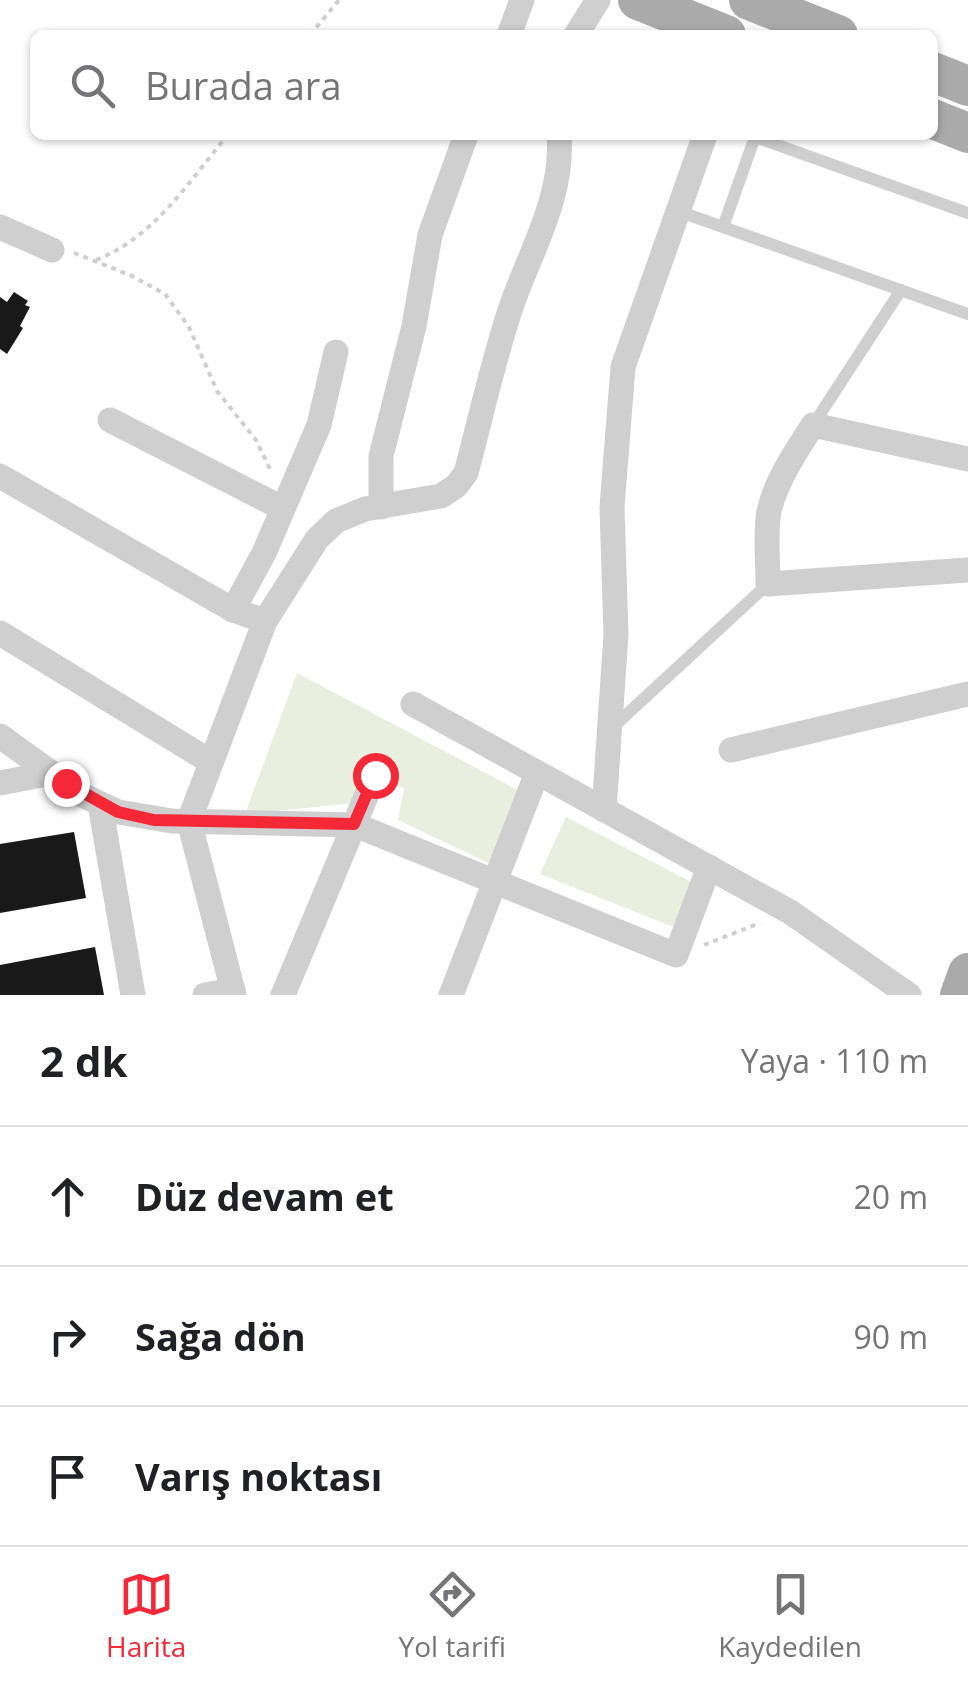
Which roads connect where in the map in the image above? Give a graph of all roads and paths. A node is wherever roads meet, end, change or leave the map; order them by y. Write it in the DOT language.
graph roads {
  1 [pos="339,0"];
  2 [pos="522,0"];
  3 [pos="598,0"];
  4 [pos="638,0"];
  5 [pos="750,0"];
  6 [pos="314,30"];
  7 [pos="511,30"];
  8 [pos="579,30"];
  9 [pos="713,30"];
  10 [pos="825,30"];
  11 [pos="938,74"];
  12 [pos="968,86"];
  13 [pos="938,121"];
  14 [pos="968,133"];
  15 [pos="224,140"];
  16 [pos="464,140"];
  17 [pos="559,140"];
  18 [pos="703,140"];
  19 [pos="754,140"];
  20 [pos="761,140"];
  21 [pos="678,211"];
  22 [pos="968,213"];
  23 [pos="0,226"];
  24 [pos="723,226"];
  25 [pos="52,250"];
  26 [pos="96,260"];
  27 [pos="901,290"];
  28 [pos="968,314"];
  29 [pos="336,352"];
  30 [pos="110,420"];
  31 [pos="813,425"];
  32 [pos="968,460"];
  33 [pos="0,476"];
  34 [pos="284,503"];
  35 [pos="381,507"];
  36 [pos="968,570"];
  37 [pos="768,584"];
  38 [pos="233,610"];
  39 [pos="266,621"];
  40 [pos="0,633"];
  41 [pos="968,694"];
  42 [pos="412,704"];
  43 [pos="610,731"];
  44 [pos="5,744"];
  45 [pos="731,750"];
  46 [pos="211,762"];
  47 [pos="536,772"];
  48 [pos="52,773"];
  49 [pos="375,775"];
  50 [pos="0,783"];
  51 [pos="100,804"];
  52 [pos="604,810"];
  53 [pos="189,821"];
  54 [pos="354,824"];
  55 [pos="709,867"];
  56 [pos="495,882"];
  57 [pos="790,912"];
  58 [pos="676,955"];
  59 [pos="968,973"];
  60 [pos="233,992"];
  61 [pos="133,995"];
  62 [pos="204,995"];
  63 [pos="284,995"];
  64 [pos="451,995"];
  65 [pos="909,995"];
  66 [pos="960,995"];
  1 -- 6 [label="path"];
  2 -- 7 [label="street"];
  3 -- 8 [label="street"];
  4 -- 9 [label="main road"];
  5 -- 10 [label="main road"];
  11 -- 12 [label="main road"];
  13 -- 14 [label="main road"];
  15 -- 26 [label="path"];
  16 -- 35 [label="street"];
  17 -- 35 [label="street"];
  18 -- 21 [label="street"];
  19 -- 24 [label="lane"];
  20 -- 22 [label="lane"];
  21 -- 24 [label="lane"];
  21 -- 43 [label="street"];
  23 -- 25 [label="street"];
  24 -- 27 [label="lane"];
  25 -- 26 [label="path"];
  26 -- 34 [label="path"];
  27 -- 28 [label="lane"];
  27 -- 31 [label="lane"];
  29 -- 34 [label="street"];
  30 -- 34 [label="street"];
  31 -- 32 [label="street"];
  31 -- 37 [label="street"];
  33 -- 38 [label="street"];
  34 -- 38 [label="street"];
  35 -- 39 [label="street"];
  36 -- 37 [label="street"];
  37 -- 43 [label="lane"];
  38 -- 39 [label="street"];
  39 -- 46 [label="street"];
  40 -- 46 [label="street"];
  41 -- 45 [label="street"];
  42 -- 47 [label="street"];
  43 -- 52 [label="street"];
  44 -- 48 [label="street"];
  46 -- 53 [label="street"];
  47 -- 52 [label="street"];
  47 -- 56 [label="street"];
  48 -- 50 [label="street"];
  48 -- 51 [label="street"];
  49 -- 54 [label="street"];
  51 -- 53 [label="street"];
  51 -- 61 [label="street"];
  52 -- 55 [label="street"];
  53 -- 54 [label="street"];
  53 -- 60 [label="street"];
  54 -- 56 [label="street"];
  54 -- 63 [label="street"];
  55 -- 57 [label="street"];
  55 -- 58 [label="street"];
  56 -- 58 [label="street"];
  56 -- 64 [label="street"];
  57 -- 58 [label="path"];
  57 -- 65 [label="street"];
  59 -- 66 [label="main road"];
  60 -- 62 [label="street"];
}
